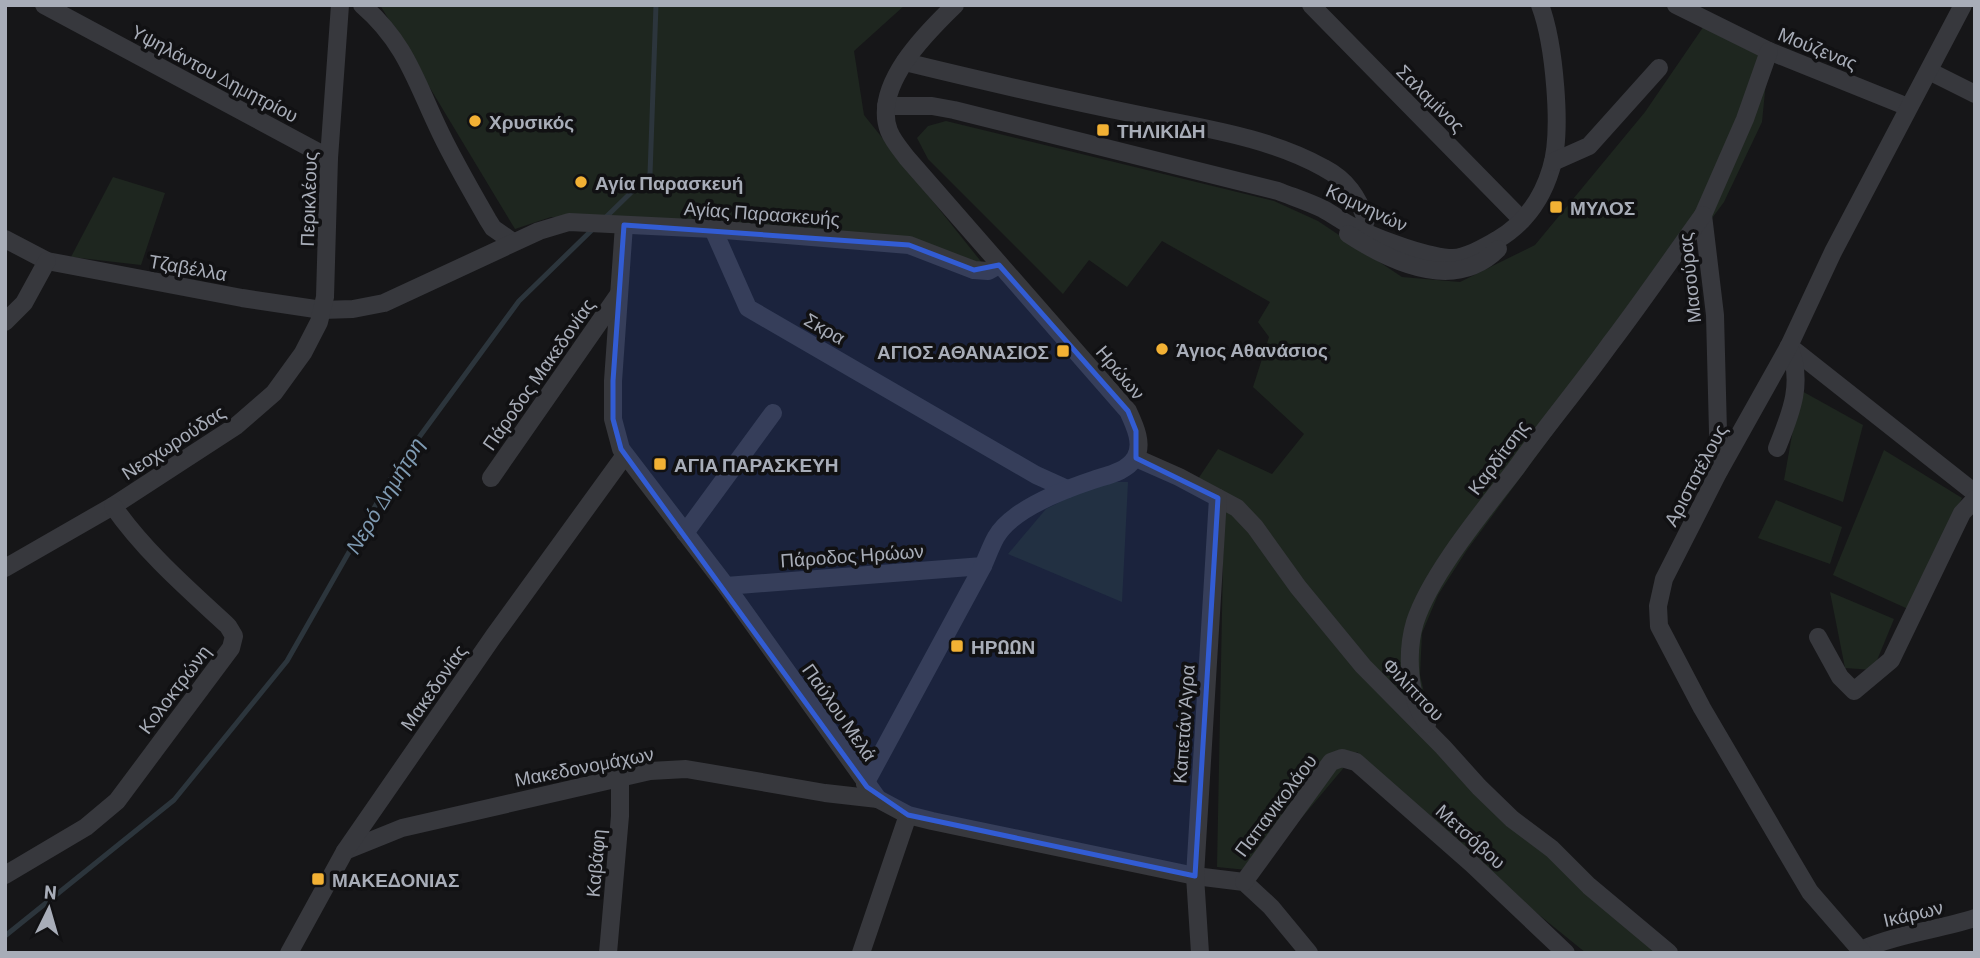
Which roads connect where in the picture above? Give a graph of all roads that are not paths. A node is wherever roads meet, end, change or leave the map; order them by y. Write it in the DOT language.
graph roads {
  1 [pos="44,5"];
  2 [pos="340,5"];
  3 [pos="362,5"];
  4 [pos="955,5"];
  5 [pos="1311,5"];
  6 [pos="1676,5"];
  7 [pos="1963,5"];
  8 [pos="1541,6"];
  9 [pos="1769,51"];
  10 [pos="905,62"];
  11 [pos="1659,68"];
  12 [pos="1928,71"];
  13 [pos="1975,94"];
  14 [pos="886,106"];
  15 [pos="1908,107"];
  16 [pos="329,158"];
  17 [pos="1553,162"];
  18 [pos="1703,215"];
  19 [pos="1522,220"];
  20 [pos="624,225"];
  21 [pos="713,229"];
  22 [pos="1359,235"];
  23 [pos="5,239"];
  24 [pos="513,242"];
  25 [pos="47,261"];
  26 [pos="999,265"];
  27 [pos="619,294"];
  28 [pos="322,310"];
  29 [pos="5,322"];
  30 [pos="1789,345"];
  31 [pos="773,413"];
  32 [pos="1777,449"];
  33 [pos="625,455"];
  34 [pos="1136,458"];
  35 [pos="1719,471"];
  36 [pos="491,478"];
  37 [pos="1067,489"];
  38 [pos="1975,493"];
  39 [pos="1218,498"];
  40 [pos="1975,499"];
  41 [pos="113,506"];
  42 [pos="685,533"];
  43 [pos="982,566"];
  44 [pos="5,568"];
  45 [pos="726,586"];
  46 [pos="1818,637"];
  47 [pos="1443,747"];
  48 [pos="1342,758"];
  49 [pos="620,777"];
  50 [pos="865,784"];
  51 [pos="878,799"];
  52 [pos="908,815"];
  53 [pos="345,851"];
  54 [pos="5,875"];
  55 [pos="1195,876"];
  56 [pos="1244,882"];
  57 [pos="1975,918"];
  58 [pos="1862,951"];
  59 [pos="1563,952"];
  60 [pos="289,953"];
  61 [pos="608,953"];
  62 [pos="861,953"];
  63 [pos="1200,953"];
  64 [pos="1309,953"];
  65 [pos="1669,953"];
  1 -- 16 [label="street, Υψηλάντου Δημητρίου"];
  2 -- 16 [label="street, Περικλέους"];
  3 -- 24 [label="street"];
  4 -- 10 [label="street"];
  5 -- 19 [label="street, Σαλαμίνος"];
  6 -- 9 [label="street, Μούζενας"];
  7 -- 12 [label="street, Αριστοτέλους"];
  8 -- 17 [label="street, Κομνηνών"];
  9 -- 15 [label="street, Μούζενας"];
  9 -- 18 [label="street, Μασούρας"];
  10 -- 14 [label="street"];
  10 -- 22 [label="street"];
  11 -- 17 [label="street"];
  12 -- 13 [label="street"];
  12 -- 15 [label="street, Αριστοτέλους"];
  14 -- 22 [label="street, Κομνηνών"];
  14 -- 26 [label="street, Ηρώων"];
  15 -- 30 [label="street, Αριστοτέλους"];
  16 -- 28 [label="street, Περικλέους"];
  17 -- 19 [label="street, Κομνηνών"];
  18 -- 35 [label="street, Μασούρας"];
  18 -- 47 [label="street, Καρδίτσης"];
  19 -- 22 [label="street, Κομνηνών"];
  20 -- 21 [label="street, Αγίας Παρασκευής"];
  20 -- 24 [label="street, Αγίας Παρασκευής"];
  20 -- 27 [label="street, Παύλου Μελά"];
  21 -- 26 [label="street, Αγίας Παρασκευής"];
  21 -- 37 [label="street, Σκρα"];
  23 -- 25 [label="street, Τζαβέλλα"];
  24 -- 28 [label="street, Αγίας Παρασκευής"];
  25 -- 28 [label="street, Τζαβέλλα"];
  25 -- 29 [label="street"];
  26 -- 34 [label="street, Ηρώων"];
  27 -- 33 [label="street, Παύλου Μελά"];
  27 -- 36 [label="street, Πάροδος Μακεδονίας"];
  28 -- 41 [label="street, Νεοχωρούδας"];
  30 -- 32 [label="street"];
  30 -- 35 [label="street, Αριστοτέλους"];
  30 -- 38 [label="street"];
  31 -- 42 [label="street"];
  33 -- 42 [label="street, Παύλου Μελά"];
  33 -- 53 [label="street, Μακεδονίας"];
  34 -- 37 [label="street"];
  34 -- 39 [label="street, Φιλίππου"];
  35 -- 58 [label="street, Αριστοτέλους"];
  37 -- 43 [label="street"];
  39 -- 47 [label="street, Φιλίππου"];
  39 -- 55 [label="street, Καπετάν Άγρα"];
  40 -- 46 [label="street"];
  41 -- 44 [label="street, Νεοχωρούδας"];
  41 -- 54 [label="street, Κολοκτρώνη"];
  42 -- 45 [label="street, Παύλου Μελά"];
  43 -- 45 [label="street, Πάροδος Ηρώων"];
  43 -- 50 [label="street"];
  45 -- 50 [label="street, Παύλου Μελά"];
  47 -- 65 [label="street, Φιλίππου"];
  48 -- 56 [label="street, Παπανικολάου"];
  48 -- 59 [label="street, Μετσόβου"];
  49 -- 51 [label="street, Μακεδονομάχων"];
  49 -- 53 [label="street, Μακεδονομάχων"];
  49 -- 61 [label="street, Καβάφη"];
  50 -- 51 [label="street, Παύλου Μελά"];
  51 -- 52 [label="street, Παύλου Μελά"];
  52 -- 55 [label="street, Παύλου Μελά"];
  52 -- 62 [label="street"];
  53 -- 60 [label="street, Μακεδονίας"];
  55 -- 56 [label="street, Παύλου Μελά"];
  55 -- 63 [label="street, Καπετάν Άγρα"];
  56 -- 64 [label="street"];
  57 -- 58 [label="street, Ικάρων"];
}
